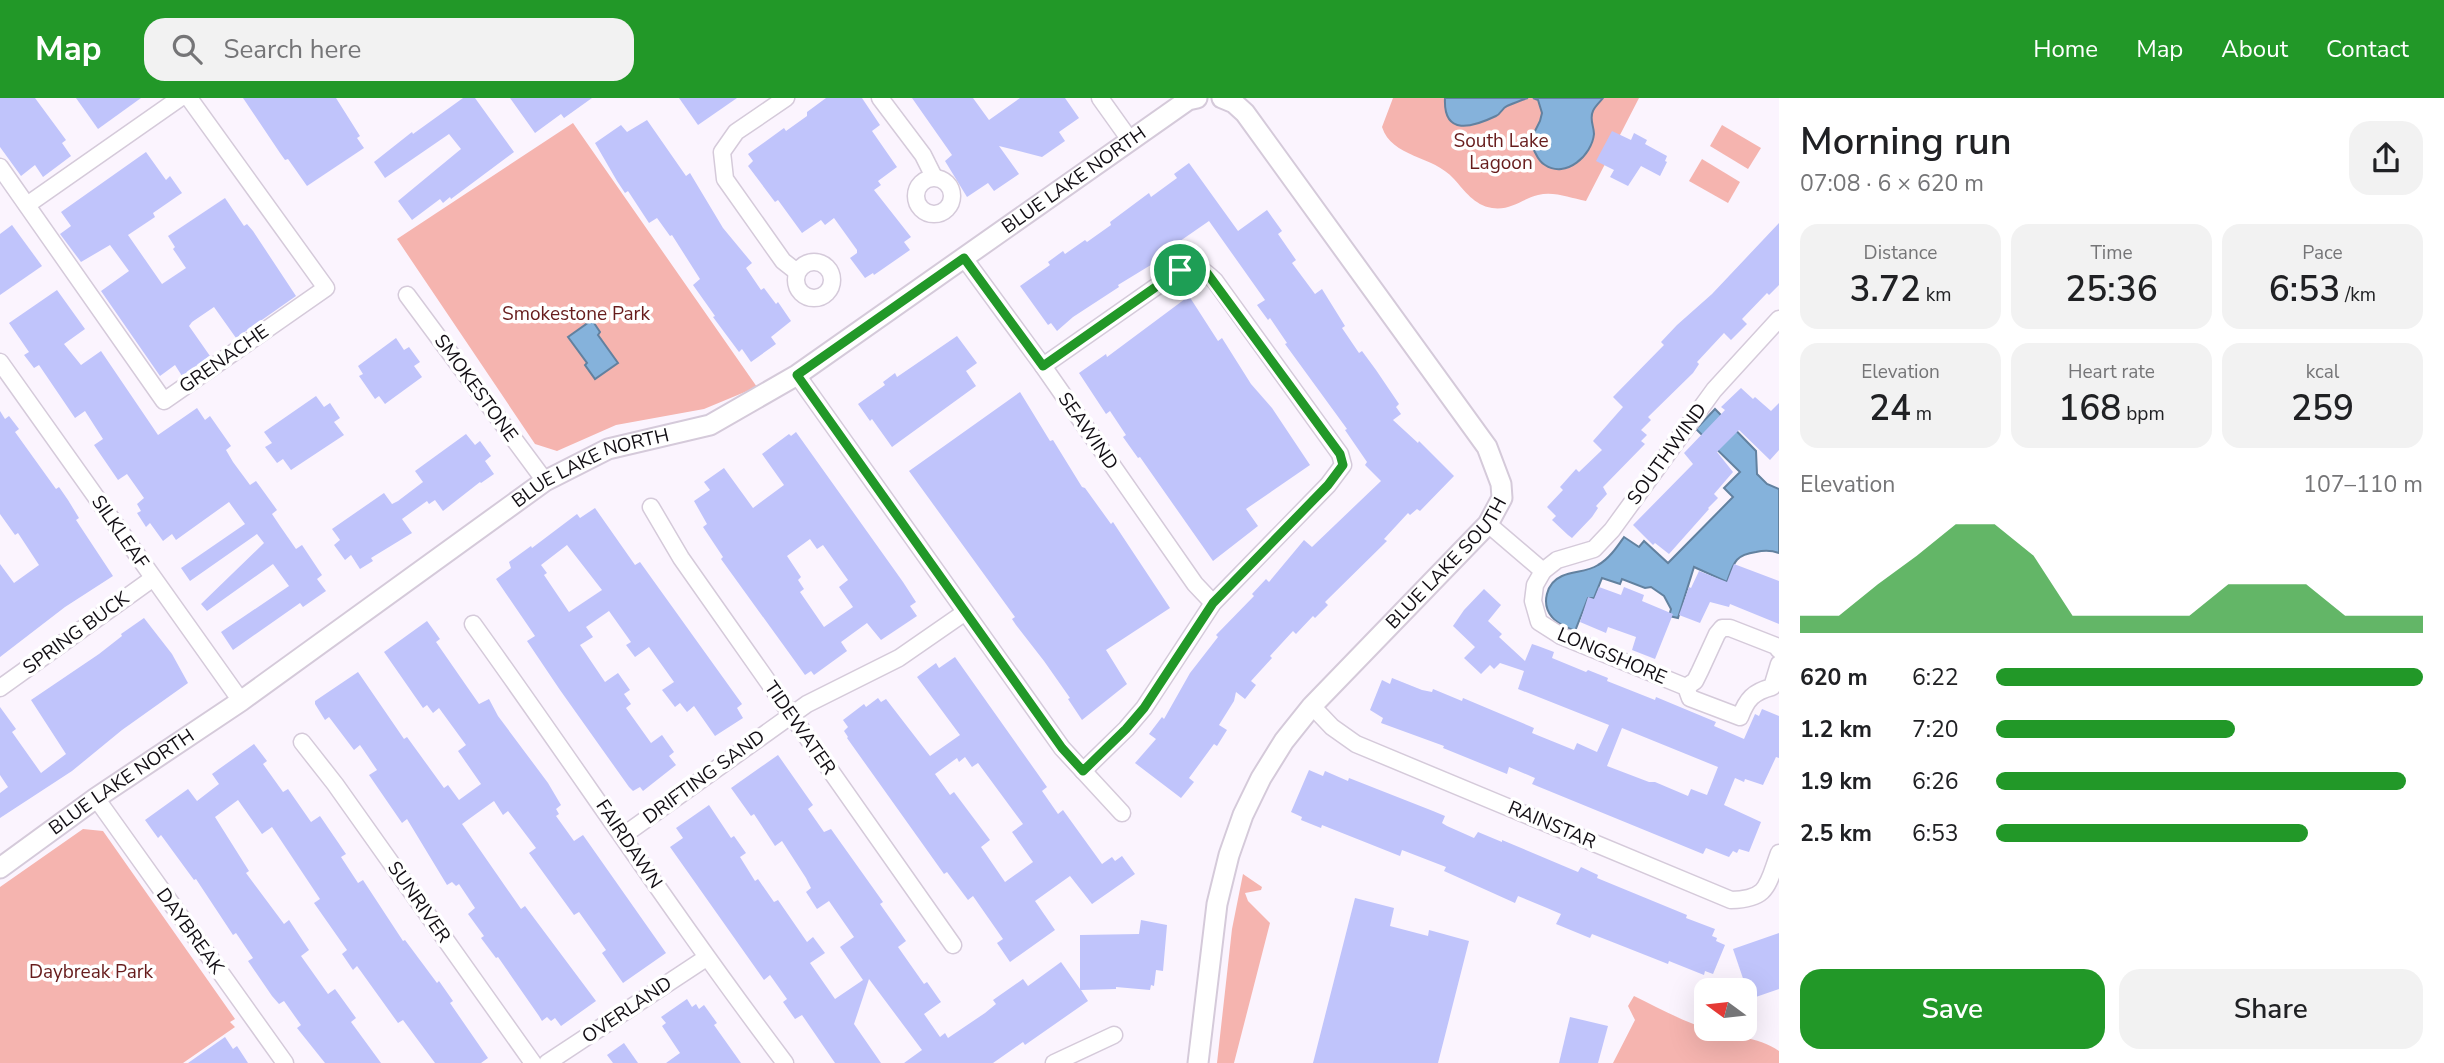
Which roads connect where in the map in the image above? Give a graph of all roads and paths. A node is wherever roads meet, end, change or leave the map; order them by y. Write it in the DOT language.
graph roads {
  1 [pos="180,98"];
  2 [pos="189,98"];
  3 [pos="786,98"];
  4 [pos="880,98"];
  5 [pos="1100,98"];
  6 [pos="1197,98"];
  7 [pos="1222,98"];
  8 [pos="1130,140"];
  9 [pos="0,167"];
  10 [pos="934,177"];
  11 [pos="27,205"];
  12 [pos="964,258"];
  13 [pos="797,272"];
  14 [pos="407,295"];
  15 [pos="1779,319"];
  16 [pos="0,362"];
  17 [pos="1043,366"];
  18 [pos="797,375"];
  19 [pos="545,481"];
  20 [pos="651,508"];
  21 [pos="1488,524"];
  22 [pos="1543,571"];
  23 [pos="152,579"];
  24 [pos="1213,603"];
  25 [pos="964,613"];
  26 [pos="473,624"];
  27 [pos="1779,650"];
  28 [pos="1779,664"];
  29 [pos="1686,687"];
  30 [pos="0,688"];
  31 [pos="241,701"];
  32 [pos="1312,706"];
  33 [pos="791,716"];
  34 [pos="302,741"];
  35 [pos="1083,771"];
  36 [pos="96,798"];
  37 [pos="1122,813"];
  38 [pos="624,835"];
  39 [pos="1779,853"];
  40 [pos="0,867"];
  41 [pos="953,945"];
  42 [pos="706,958"];
  43 [pos="1114,1035"];
  44 [pos="285,1063"];
  45 [pos="533,1063"];
  46 [pos="547,1063"];
  47 [pos="785,1063"];
  48 [pos="1054,1063"];
  49 [pos="1198,1063"];
  1 -- 11 [label="street"];
  2 -- 11 [label="street, GRENACHE"];
  3 -- 13 [label="street"];
  4 -- 10 [label="street"];
  5 -- 8 [label="street"];
  6 -- 8 [label="street, BLUE LAKE NORTH"];
  7 -- 21 [label="street, BLUE LAKE SOUTH"];
  8 -- 12 [label="street, BLUE LAKE NORTH"];
  9 -- 11 [label="street, GRENACHE"];
  12 -- 17 [label="street, SEAWIND"];
  12 -- 18 [label="street, BLUE LAKE NORTH"];
  14 -- 19 [label="street, SMOKESTONE"];
  15 -- 22 [label="street, SOUTHWIND"];
  16 -- 23 [label="street, SILKLEAF"];
  17 -- 24 [label="street, SEAWIND"];
  17 -- 24 [label="street"];
  18 -- 19 [label="street, BLUE LAKE NORTH"];
  18 -- 25 [label="street"];
  19 -- 31 [label="street, BLUE LAKE NORTH"];
  20 -- 33 [label="street, TIDEWATER"];
  21 -- 22 [label="street"];
  21 -- 32 [label="street, BLUE LAKE SOUTH"];
  22 -- 29 [label="street, LONGSHORE"];
  23 -- 30 [label="street, SPRING BUCK"];
  23 -- 31 [label="street, SILKLEAF"];
  24 -- 35 [label="street"];
  25 -- 33 [label="street, DRIFTING SAND"];
  25 -- 35 [label="street"];
  26 -- 38 [label="street, FAIRDAWN"];
  27 -- 29 [label="street, LONGSHORE"];
  28 -- 29 [label="street, LONGSHORE"];
  31 -- 36 [label="street, BLUE LAKE NORTH"];
  32 -- 39 [label="street, RAINSTAR"];
  32 -- 49 [label="street, BLUE LAKE SOUTH"];
  33 -- 38 [label="street, DRIFTING SAND"];
  33 -- 41 [label="street, TIDEWATER"];
  34 -- 45 [label="street, SUNRIVER"];
  35 -- 37 [label="street"];
  36 -- 40 [label="street, BLUE LAKE NORTH"];
  36 -- 44 [label="street, DAYBREAK"];
  38 -- 42 [label="street, FAIRDAWN"];
  42 -- 46 [label="street, OVERLAND"];
  42 -- 47 [label="street, FAIRDAWN"];
  43 -- 48 [label="street"];
}
